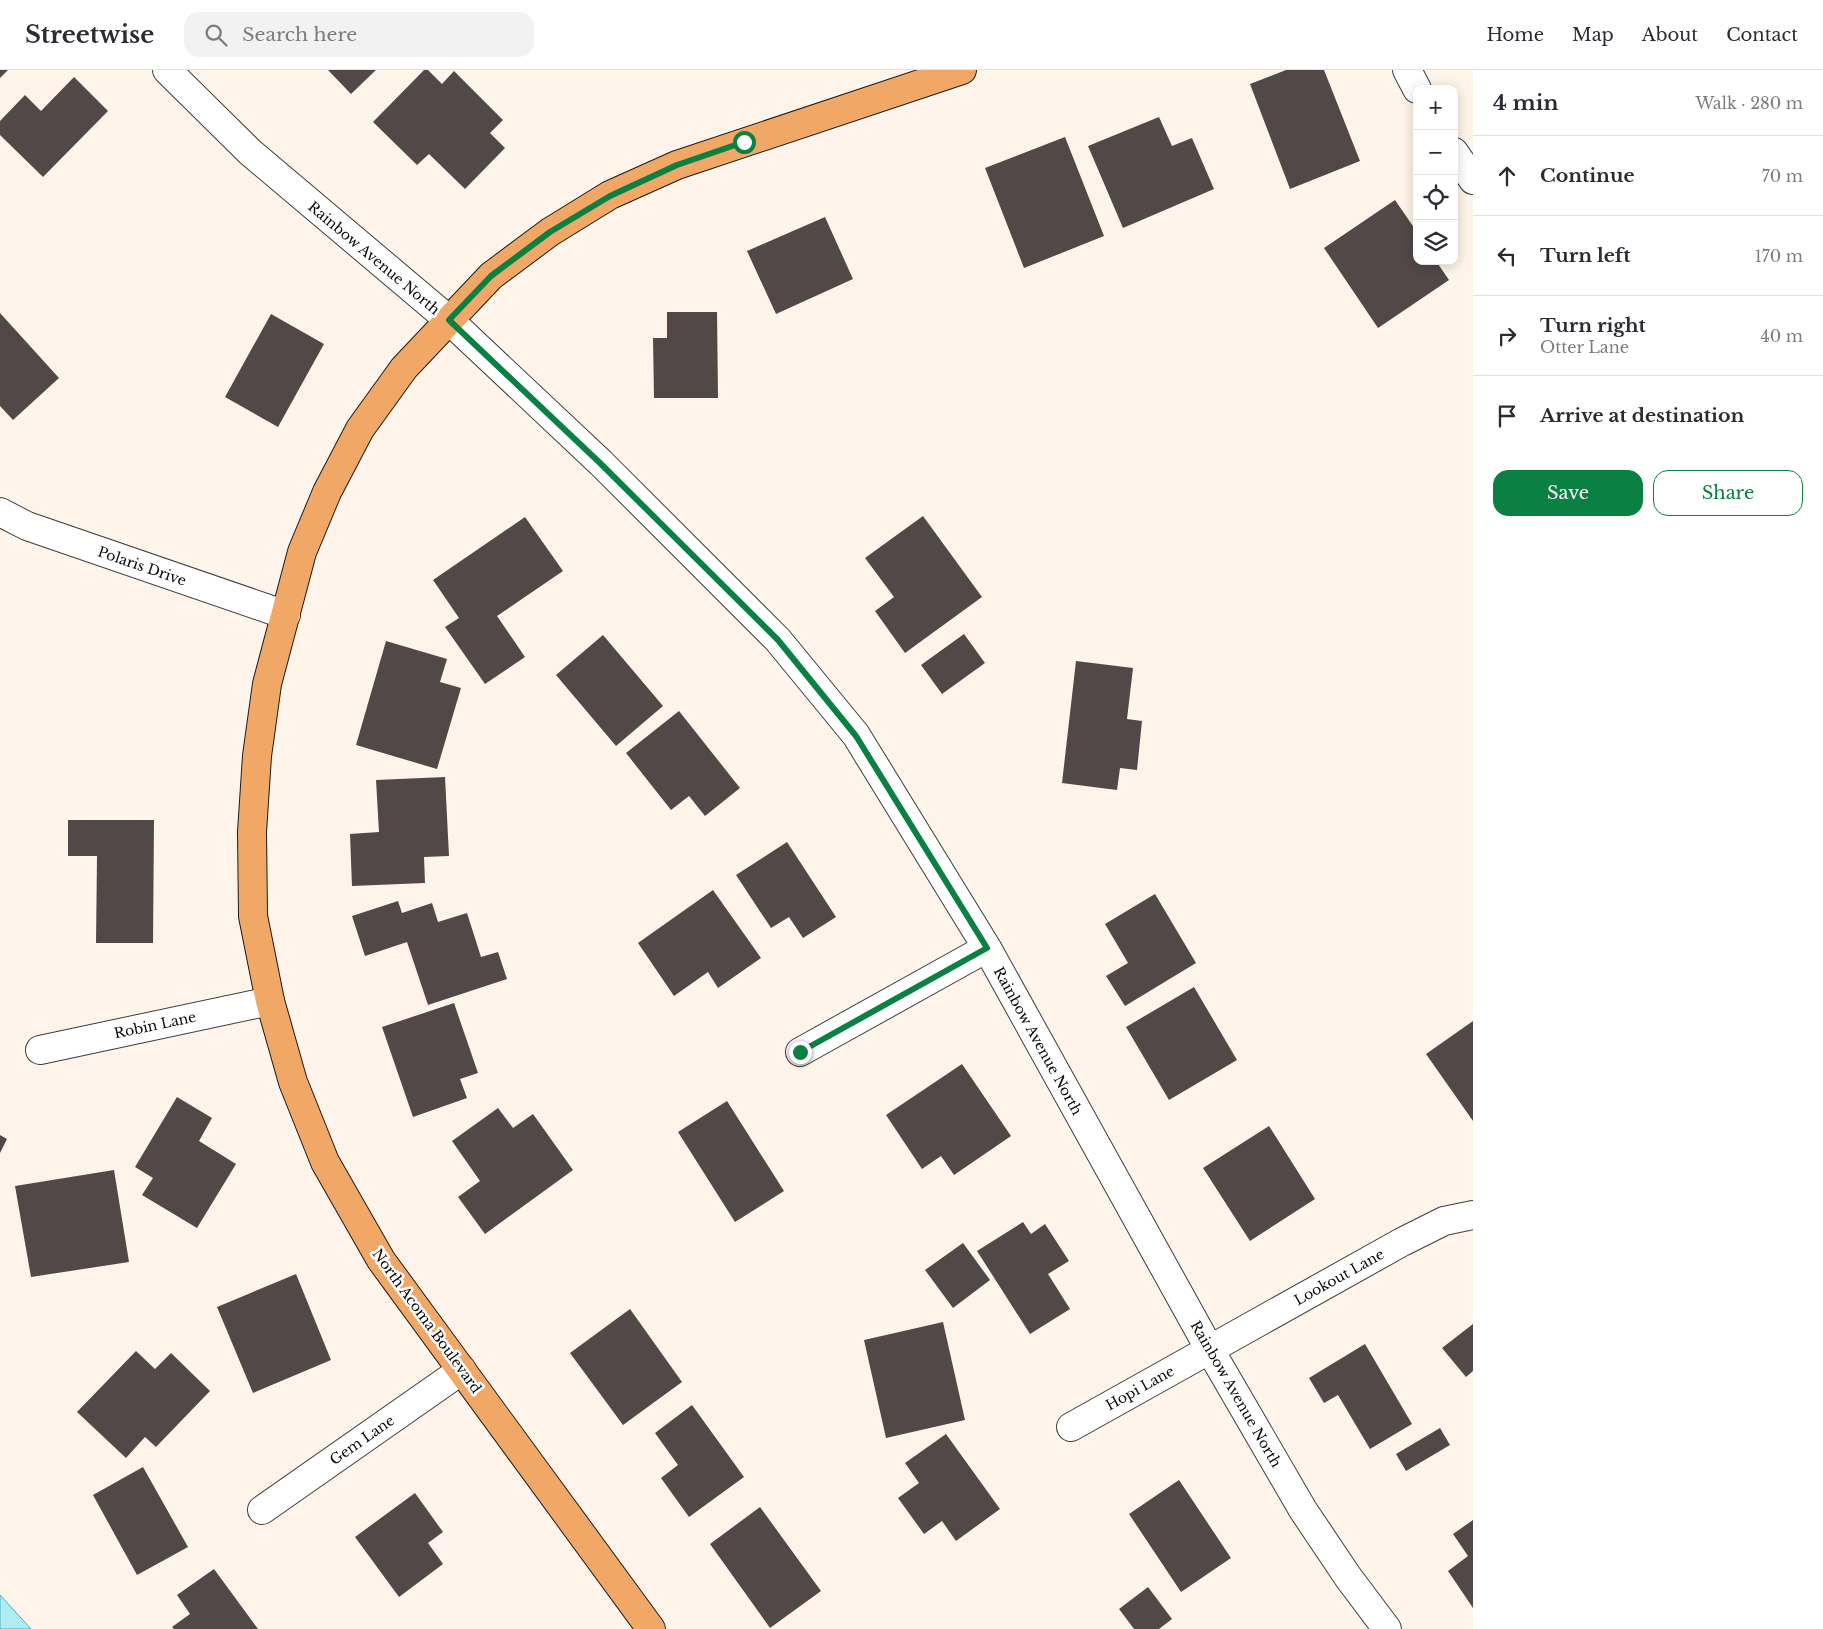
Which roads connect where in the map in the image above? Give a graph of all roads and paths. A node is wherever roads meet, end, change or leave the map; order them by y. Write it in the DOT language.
graph roads {
  1 [pos="167,70"];
  2 [pos="962,70"];
  3 [pos="1407,70"];
  4 [pos="1415,85"];
  5 [pos="1458,158"];
  6 [pos="1473,180"];
  7 [pos="449,320"];
  8 [pos="0,512"];
  9 [pos="286,615"];
  10 [pos="987,948"];
  11 [pos="270,1001"];
  12 [pos="40,1050"];
  13 [pos="800,1052"];
  14 [pos="1473,1215"];
  15 [pos="1210,1350"];
  16 [pos="462,1370"];
  17 [pos="1071,1427"];
  18 [pos="262,1510"];
  19 [pos="651,1629"];
  20 [pos="1387,1629"];
  1 -- 7 [label="street, Rainbow Avenue North"];
  2 -- 7 [label="main road, North Acoma Boulevard"];
  3 -- 4 [label="street"];
  5 -- 6 [label="street"];
  7 -- 9 [label="main road, North Acoma Boulevard"];
  7 -- 10 [label="street, Rainbow Avenue North"];
  8 -- 9 [label="street, Polaris Drive"];
  9 -- 11 [label="main road, North Acoma Boulevard"];
  10 -- 13 [label="street"];
  10 -- 15 [label="street, Rainbow Avenue North"];
  11 -- 12 [label="street, Robin Lane"];
  11 -- 16 [label="main road, North Acoma Boulevard"];
  14 -- 15 [label="street, Lookout Lane"];
  15 -- 17 [label="street, Hopi Lane"];
  15 -- 20 [label="street, Rainbow Avenue North"];
  16 -- 18 [label="street, Gem Lane"];
  16 -- 19 [label="main road, North Acoma Boulevard"];
}
